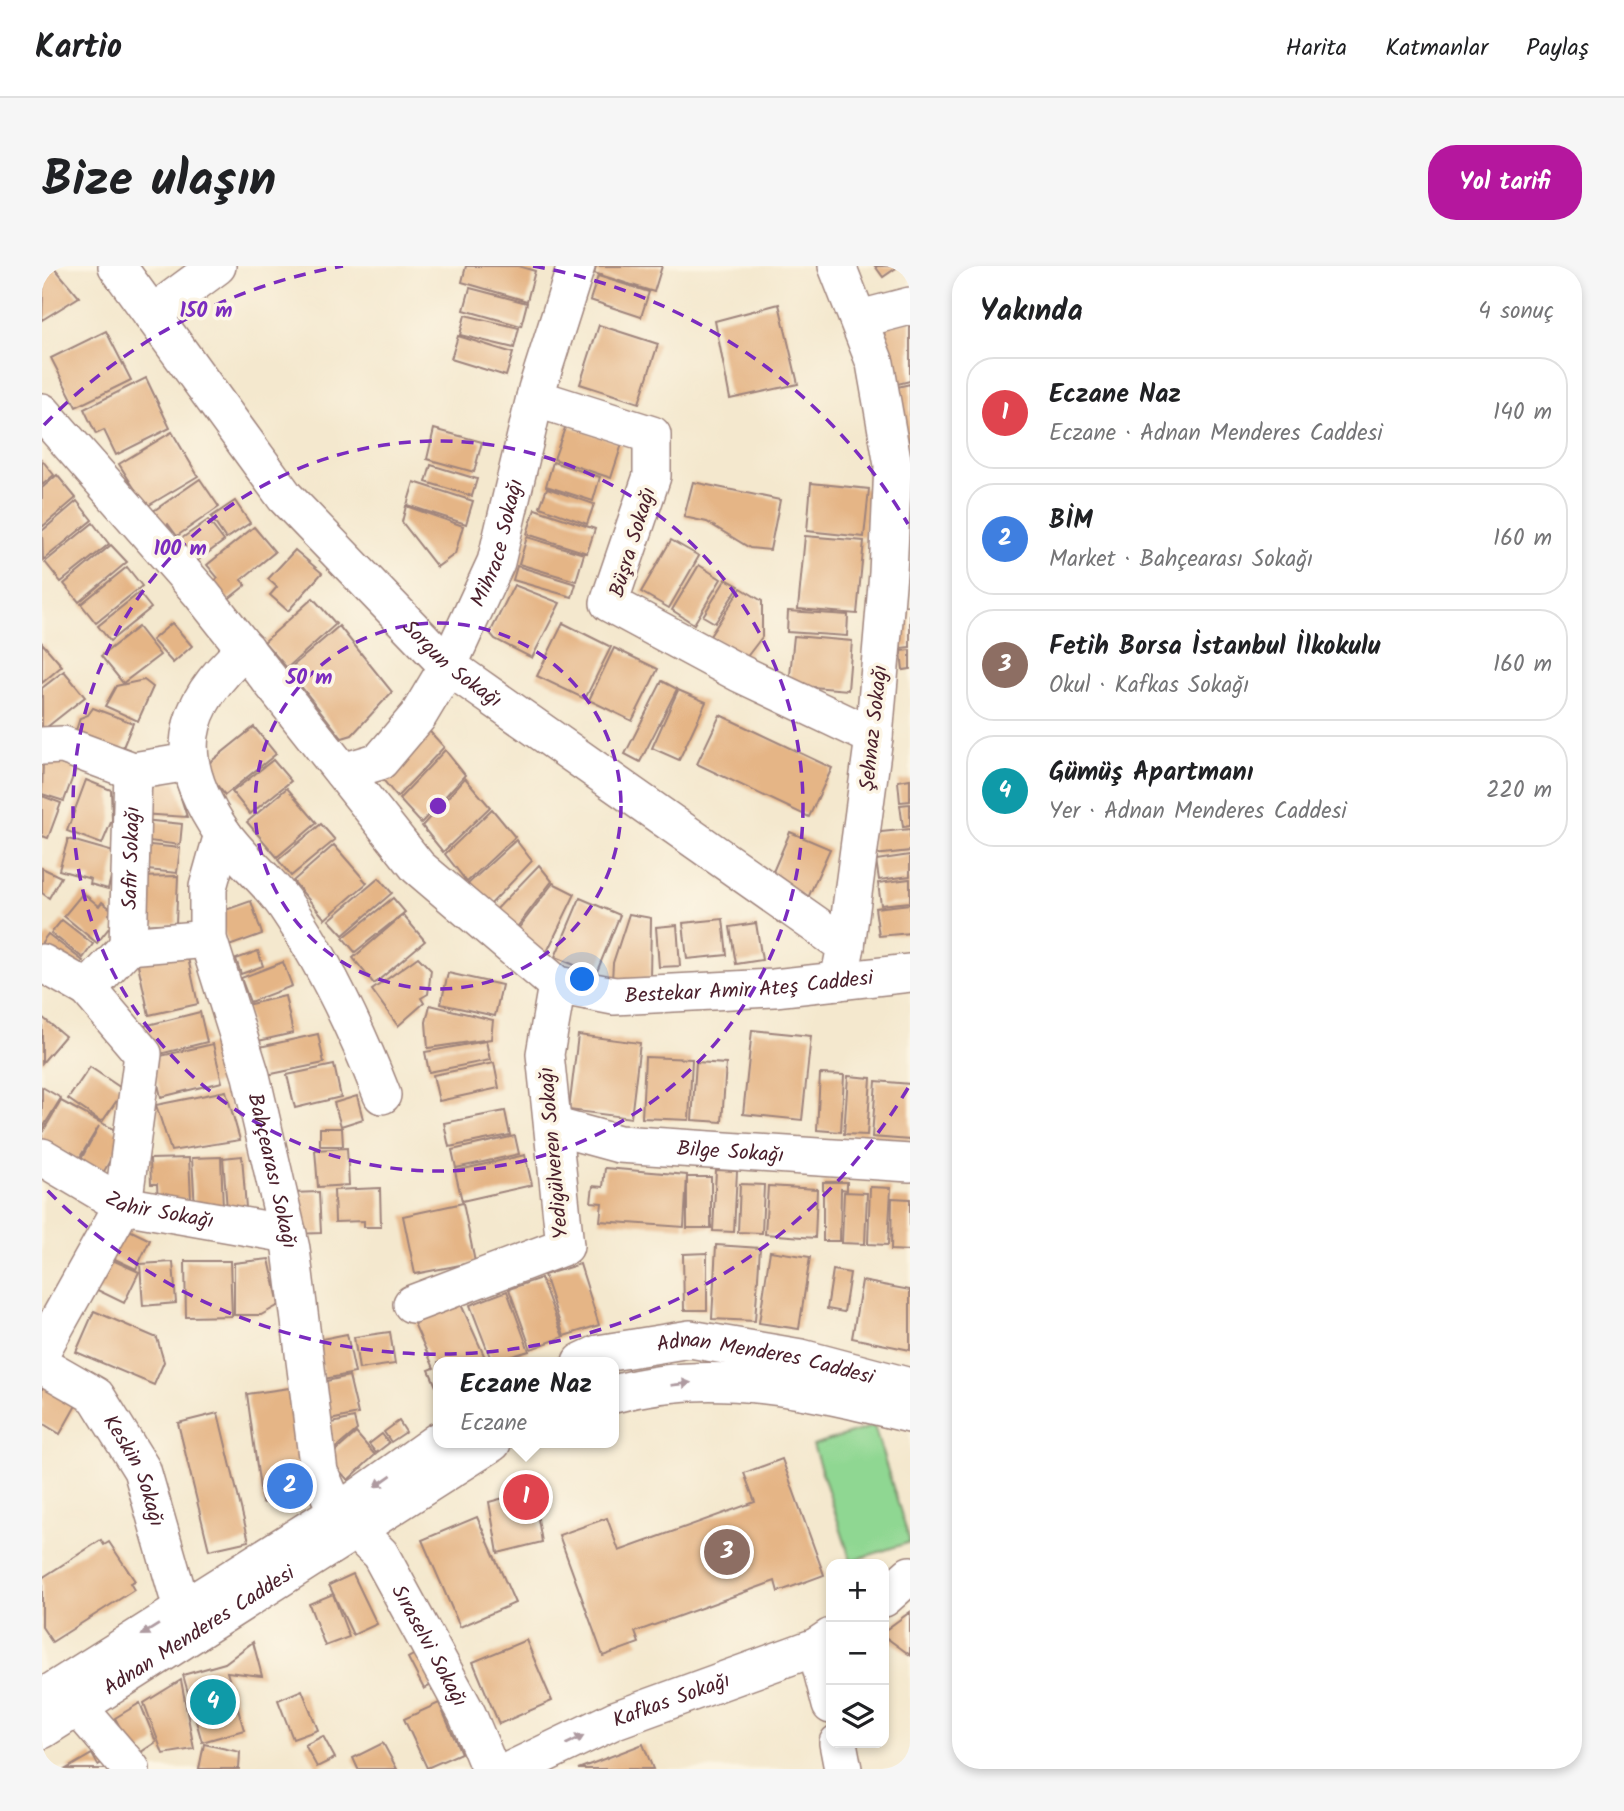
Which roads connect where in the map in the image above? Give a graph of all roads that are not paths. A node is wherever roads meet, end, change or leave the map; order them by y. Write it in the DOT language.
graph roads {
  1 [pos="117,266"];
  2 [pos="576,266"];
  3 [pos="837,266"];
  4 [pos="214,267"];
  5 [pos="910,306"];
  6 [pos="152,314"];
  7 [pos="860,319"];
  8 [pos="535,398"];
  9 [pos="42,412"];
  10 [pos="899,573"];
  11 [pos="246,649"];
  12 [pos="448,667"];
  13 [pos="874,737"];
  14 [pos="42,746"];
  15 [pos="189,762"];
  16 [pos="133,771"];
  17 [pos="343,772"];
  18 [pos="223,834"];
  19 [pos="208,939"];
  20 [pos="128,946"];
  21 [pos="42,963"];
  22 [pos="842,964"];
  23 [pos="910,973"];
  24 [pos="557,985"];
  25 [pos="88,989"];
  26 [pos="382,1095"];
  27 [pos="553,1126"];
  28 [pos="42,1157"];
  29 [pos="910,1163"];
  30 [pos="123,1205"];
  31 [pos="288,1234"];
  32 [pos="412,1304"];
  33 [pos="42,1350"];
  34 [pos="591,1357"];
  35 [pos="42,1365"];
  36 [pos="910,1387"];
  37 [pos="619,1393"];
  38 [pos="910,1413"];
  39 [pos="433,1446"];
  40 [pos="483,1448"];
  41 [pos="346,1522"];
  42 [pos="910,1575"];
  43 [pos="889,1594"];
  44 [pos="182,1609"];
  45 [pos="824,1642"];
  46 [pos="829,1685"];
  47 [pos="42,1698"];
  48 [pos="78,1707"];
  49 [pos="42,1730"];
  50 [pos="839,1748"];
  51 [pos="131,1769"];
  52 [pos="490,1769"];
  53 [pos="513,1769"];
  54 [pos="843,1769"];
  1 -- 6 [label="street, Sorgun Sokağı"];
  2 -- 8 [label="street, Mihrace Sokağı"];
  3 -- 7 [label="street, Şehnaz Sokağı"];
  4 -- 6 [label="street"];
  5 -- 7 [label="street"];
  6 -- 12 [label="street, Sorgun Sokağı"];
  7 -- 10 [label="street, Şehnaz Sokağı"];
  8 -- 12 [label="street, Mihrace Sokağı"];
  8 -- 13 [label="street, Büşra Sokağı"];
  9 -- 11 [label="street, Bestekar Amir Ateş Caddesi"];
  10 -- 13 [label="street, Şehnaz Sokağı"];
  11 -- 15 [label="street"];
  11 -- 17 [label="street, Bestekar Amir Ateş Caddesi"];
  12 -- 17 [label="street, Mihrace Sokağı"];
  12 -- 22 [label="street, Sorgun Sokağı"];
  13 -- 22 [label="street, Şehnaz Sokağı"];
  14 -- 16 [label="street"];
  15 -- 16 [label="street"];
  15 -- 18 [label="street"];
  16 -- 20 [label="street, Safir Sokağı"];
  17 -- 24 [label="street, Bestekar Amir Ateş Caddesi"];
  18 -- 19 [label="street, Bahçearası Sokağı"];
  18 -- 26 [label="street"];
  19 -- 20 [label="street"];
  19 -- 31 [label="street, Bahçearası Sokağı"];
  20 -- 25 [label="street"];
  21 -- 25 [label="street"];
  22 -- 23 [label="street, Bestekar Amir Ateş Caddesi"];
  22 -- 24 [label="street, Bestekar Amir Ateş Caddesi"];
  24 -- 27 [label="street, Yedigülveren Sokağı"];
  25 -- 30 [label="street"];
  27 -- 29 [label="street, Bilge Sokağı"];
  27 -- 32 [label="street, Yedigülveren Sokağı"];
  28 -- 30 [label="street, Zahir Sokağı"];
  30 -- 31 [label="street, Zahir Sokağı"];
  30 -- 33 [label="street"];
  31 -- 41 [label="street, Bahçearası Sokağı"];
  34 -- 36 [label="street, Adnan Menderes Caddesi"];
  35 -- 44 [label="street, Keskin Sokağı"];
  37 -- 38 [label="street, Adnan Menderes Caddesi, one-way"];
  39 -- 41 [label="street, Adnan Menderes Caddesi, one-way"];
  40 -- 41 [label="street, Adnan Menderes Caddesi"];
  41 -- 44 [label="street, Adnan Menderes Caddesi"];
  41 -- 48 [label="street, Adnan Menderes Caddesi"];
  41 -- 52 [label="street, Sıraselvi Sokağı"];
  42 -- 43 [label="street"];
  44 -- 47 [label="street, Adnan Menderes Caddesi, one-way"];
  45 -- 46 [label="street"];
  53 -- 45 [label="street, Kafkas Sokağı, one-way"];
  48 -- 49 [label="street, Adnan Menderes Caddesi"];
  48 -- 51 [label="street"];
  50 -- 54 [label="street"];
}
